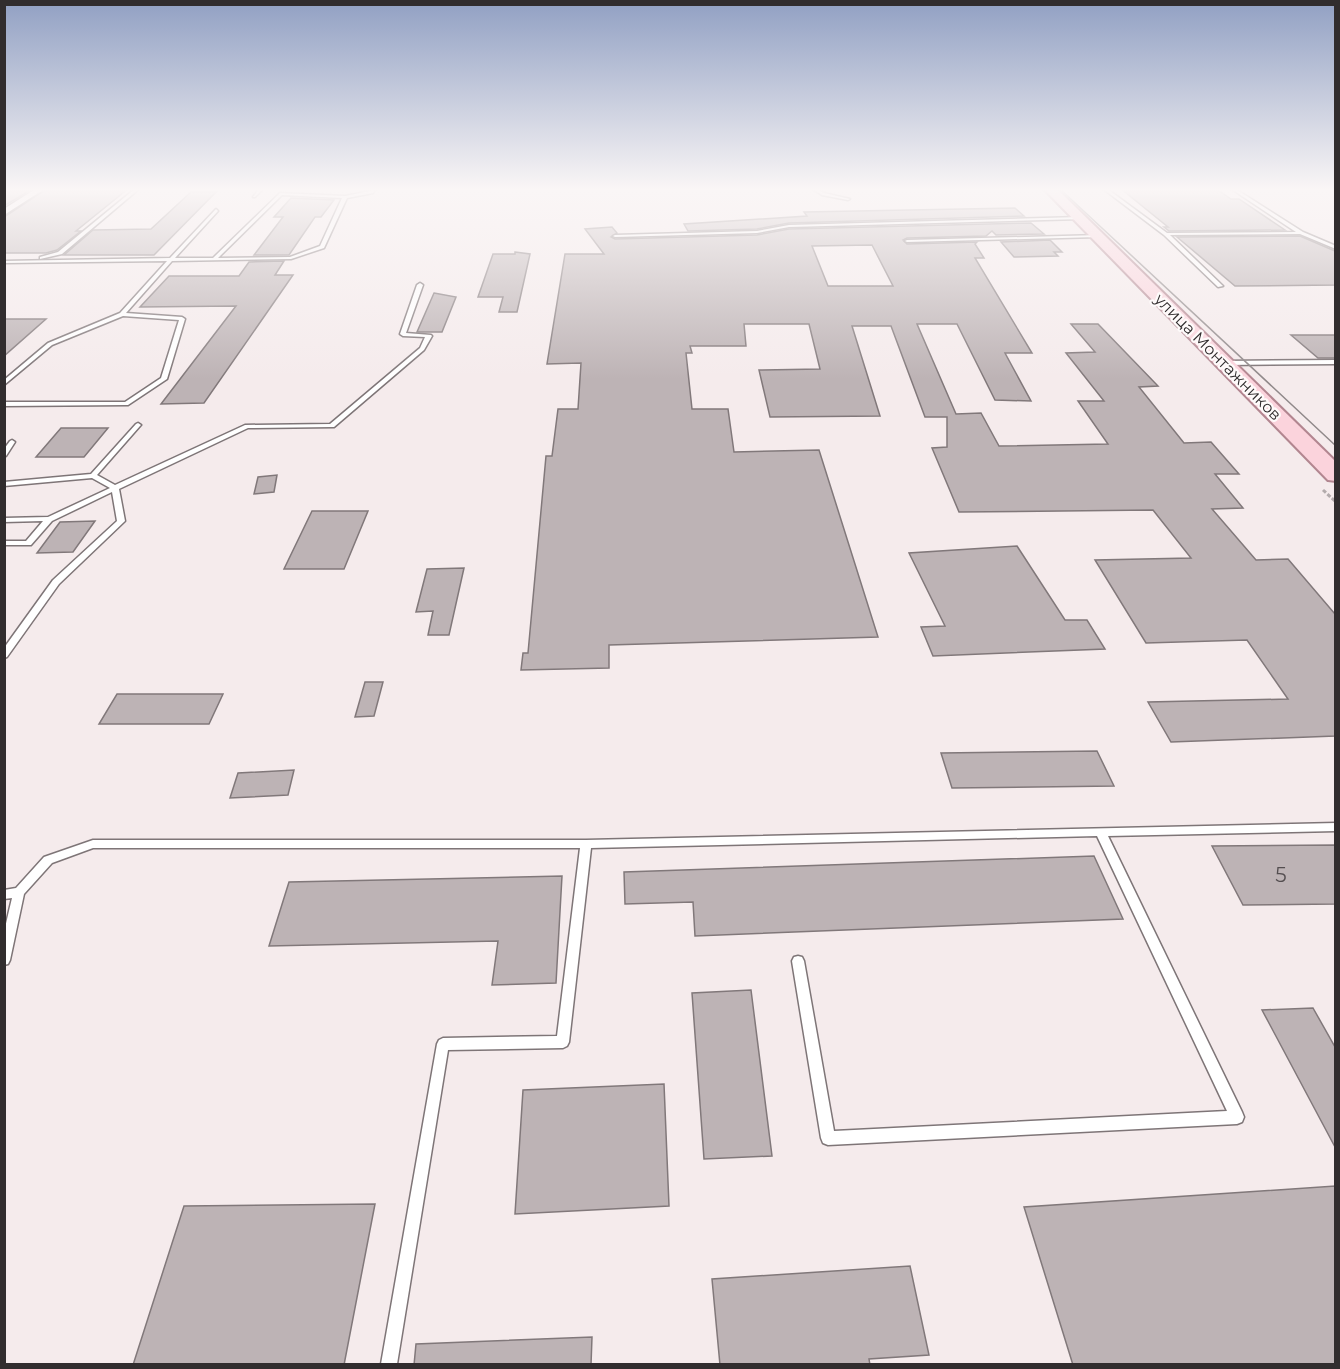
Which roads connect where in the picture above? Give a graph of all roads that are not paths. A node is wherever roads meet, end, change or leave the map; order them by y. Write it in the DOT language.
graph roads {
  1 [pos="61,252"];
  2 [pos="177,252"];
  3 [pos="221,252"];
  4 [pos="308,252"];
  5 [pos="1113,252"];
  6 [pos="1185,252"];
  7 [pos="214,259"];
  8 [pos="170,260"];
  9 [pos="4,262"];
  10 [pos="15,262"];
  11 [pos="29,262"];
  12 [pos="10,267"];
  13 [pos="420,285"];
  14 [pos="1220,286"];
  15 [pos="122,314"];
  16 [pos="1335,362"];
  17 [pos="1224,363"];
  18 [pos="4,383"];
  19 [pos="4,404"];
  20 [pos="138,425"];
  21 [pos="12,442"];
  22 [pos="4,455"];
  23 [pos="1335,475"];
  24 [pos="93,476"];
  25 [pos="4,484"];
  26 [pos="115,488"];
  27 [pos="49,519"];
  28 [pos="4,520"];
  29 [pos="4,543"];
  30 [pos="4,655"];
  31 [pos="1335,827"];
  32 [pos="1101,833"];
  33 [pos="586,843"];
  34 [pos="19,892"];
  35 [pos="4,895"];
  36 [pos="4,960"];
  37 [pos="798,960"];
  38 [pos="389,1365"];
  1 -- 11 [label="lane"];
  2 -- 8 [label="lane"];
  3 -- 7 [label="lane"];
  4 -- 7 [label="lane"];
  5 -- 17 [label="main road, улица Монтажников"];
  6 -- 14 [label="lane"];
  7 -- 8 [label="lane"];
  8 -- 11 [label="lane"];
  8 -- 15 [label="lane"];
  9 -- 10 [label="lane"];
  10 -- 11 [label="lane"];
  10 -- 12 [label="lane"];
  13 -- 26 [label="lane"];
  15 -- 18 [label="lane"];
  15 -- 19 [label="lane"];
  16 -- 17 [label="lane"];
  17 -- 23 [label="main road, улица Монтажников"];
  20 -- 24 [label="lane"];
  21 -- 22 [label="lane"];
  24 -- 25 [label="lane"];
  24 -- 26 [label="lane"];
  26 -- 27 [label="lane"];
  26 -- 30 [label="lane"];
  27 -- 28 [label="lane"];
  27 -- 29 [label="lane"];
  31 -- 32 [label="lane"];
  32 -- 33 [label="lane"];
  32 -- 37 [label="lane"];
  33 -- 34 [label="lane"];
  33 -- 38 [label="lane"];
  34 -- 35 [label="lane"];
  34 -- 36 [label="lane"];
}
